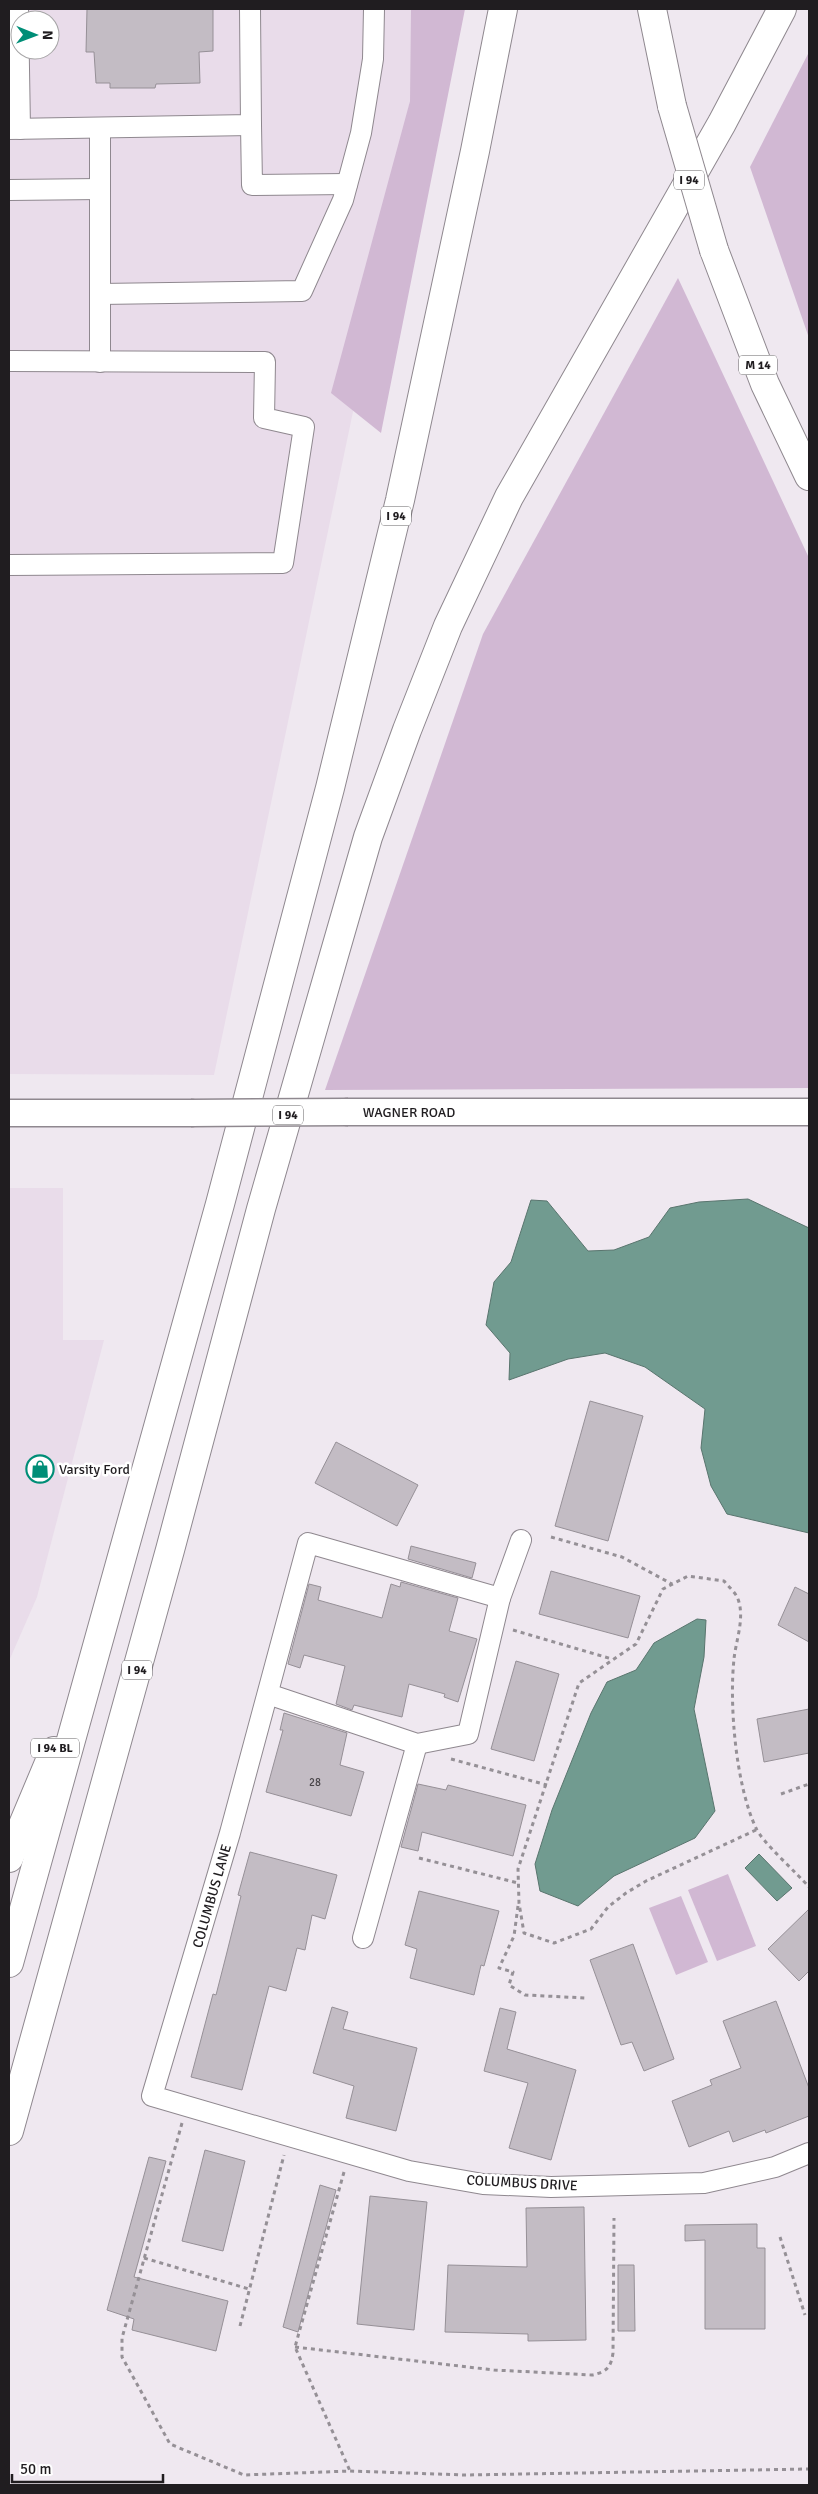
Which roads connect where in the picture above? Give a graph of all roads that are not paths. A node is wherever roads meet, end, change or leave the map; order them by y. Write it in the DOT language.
graph roads {
  1 [pos="18,9"];
  2 [pos="250,9"];
  3 [pos="374,9"];
  4 [pos="503,9"];
  5 [pos="652,9"];
  6 [pos="782,9"];
  7 [pos="251,125"];
  8 [pos="100,128"];
  9 [pos="14,129"];
  10 [pos="347,184"];
  11 [pos="100,189"];
  12 [pos="9,190"];
  13 [pos="100,294"];
  14 [pos="9,362"];
  15 [pos="100,362"];
  16 [pos="809,476"];
  17 [pos="9,565"];
  18 [pos="809,1112"];
  19 [pos="9,1113"];
  20 [pos="520,1540"];
  21 [pos="500,1598"];
  22 [pos="100,1638"];
  23 [pos="268,1694"];
  24 [pos="417,1744"];
  25 [pos="9,1858"];
  26 [pos="363,1938"];
  27 [pos="9,1963"];
  28 [pos="152,2096"];
  29 [pos="9,2131"];
  30 [pos="809,2153"];
  1 -- 9 [label="street"];
  2 -- 7 [label="street"];
  3 -- 10 [label="street"];
  4 -- 22 [label="highway, I 94"];
  5 -- 16 [label="highway, M 14, bridge"];
  6 -- 29 [label="highway, I 94"];
  7 -- 8 [label="street"];
  7 -- 10 [label="street"];
  8 -- 9 [label="street"];
  8 -- 11 [label="street"];
  10 -- 13 [label="street"];
  11 -- 12 [label="street"];
  11 -- 13 [label="street"];
  13 -- 15 [label="street"];
  14 -- 15 [label="street"];
  15 -- 17 [label="street"];
  18 -- 19 [label="main road, WAGNER ROAD, bridge"];
  20 -- 21 [label="street"];
  21 -- 23 [label="street, COLUMBUS LANE"];
  21 -- 24 [label="street"];
  22 -- 25 [label="highway, I 94 BL"];
  22 -- 27 [label="highway, I 94"];
  23 -- 24 [label="street"];
  23 -- 28 [label="street, COLUMBUS LANE"];
  24 -- 26 [label="street"];
  28 -- 30 [label="street, COLUMBUS DRIVE"];
}
